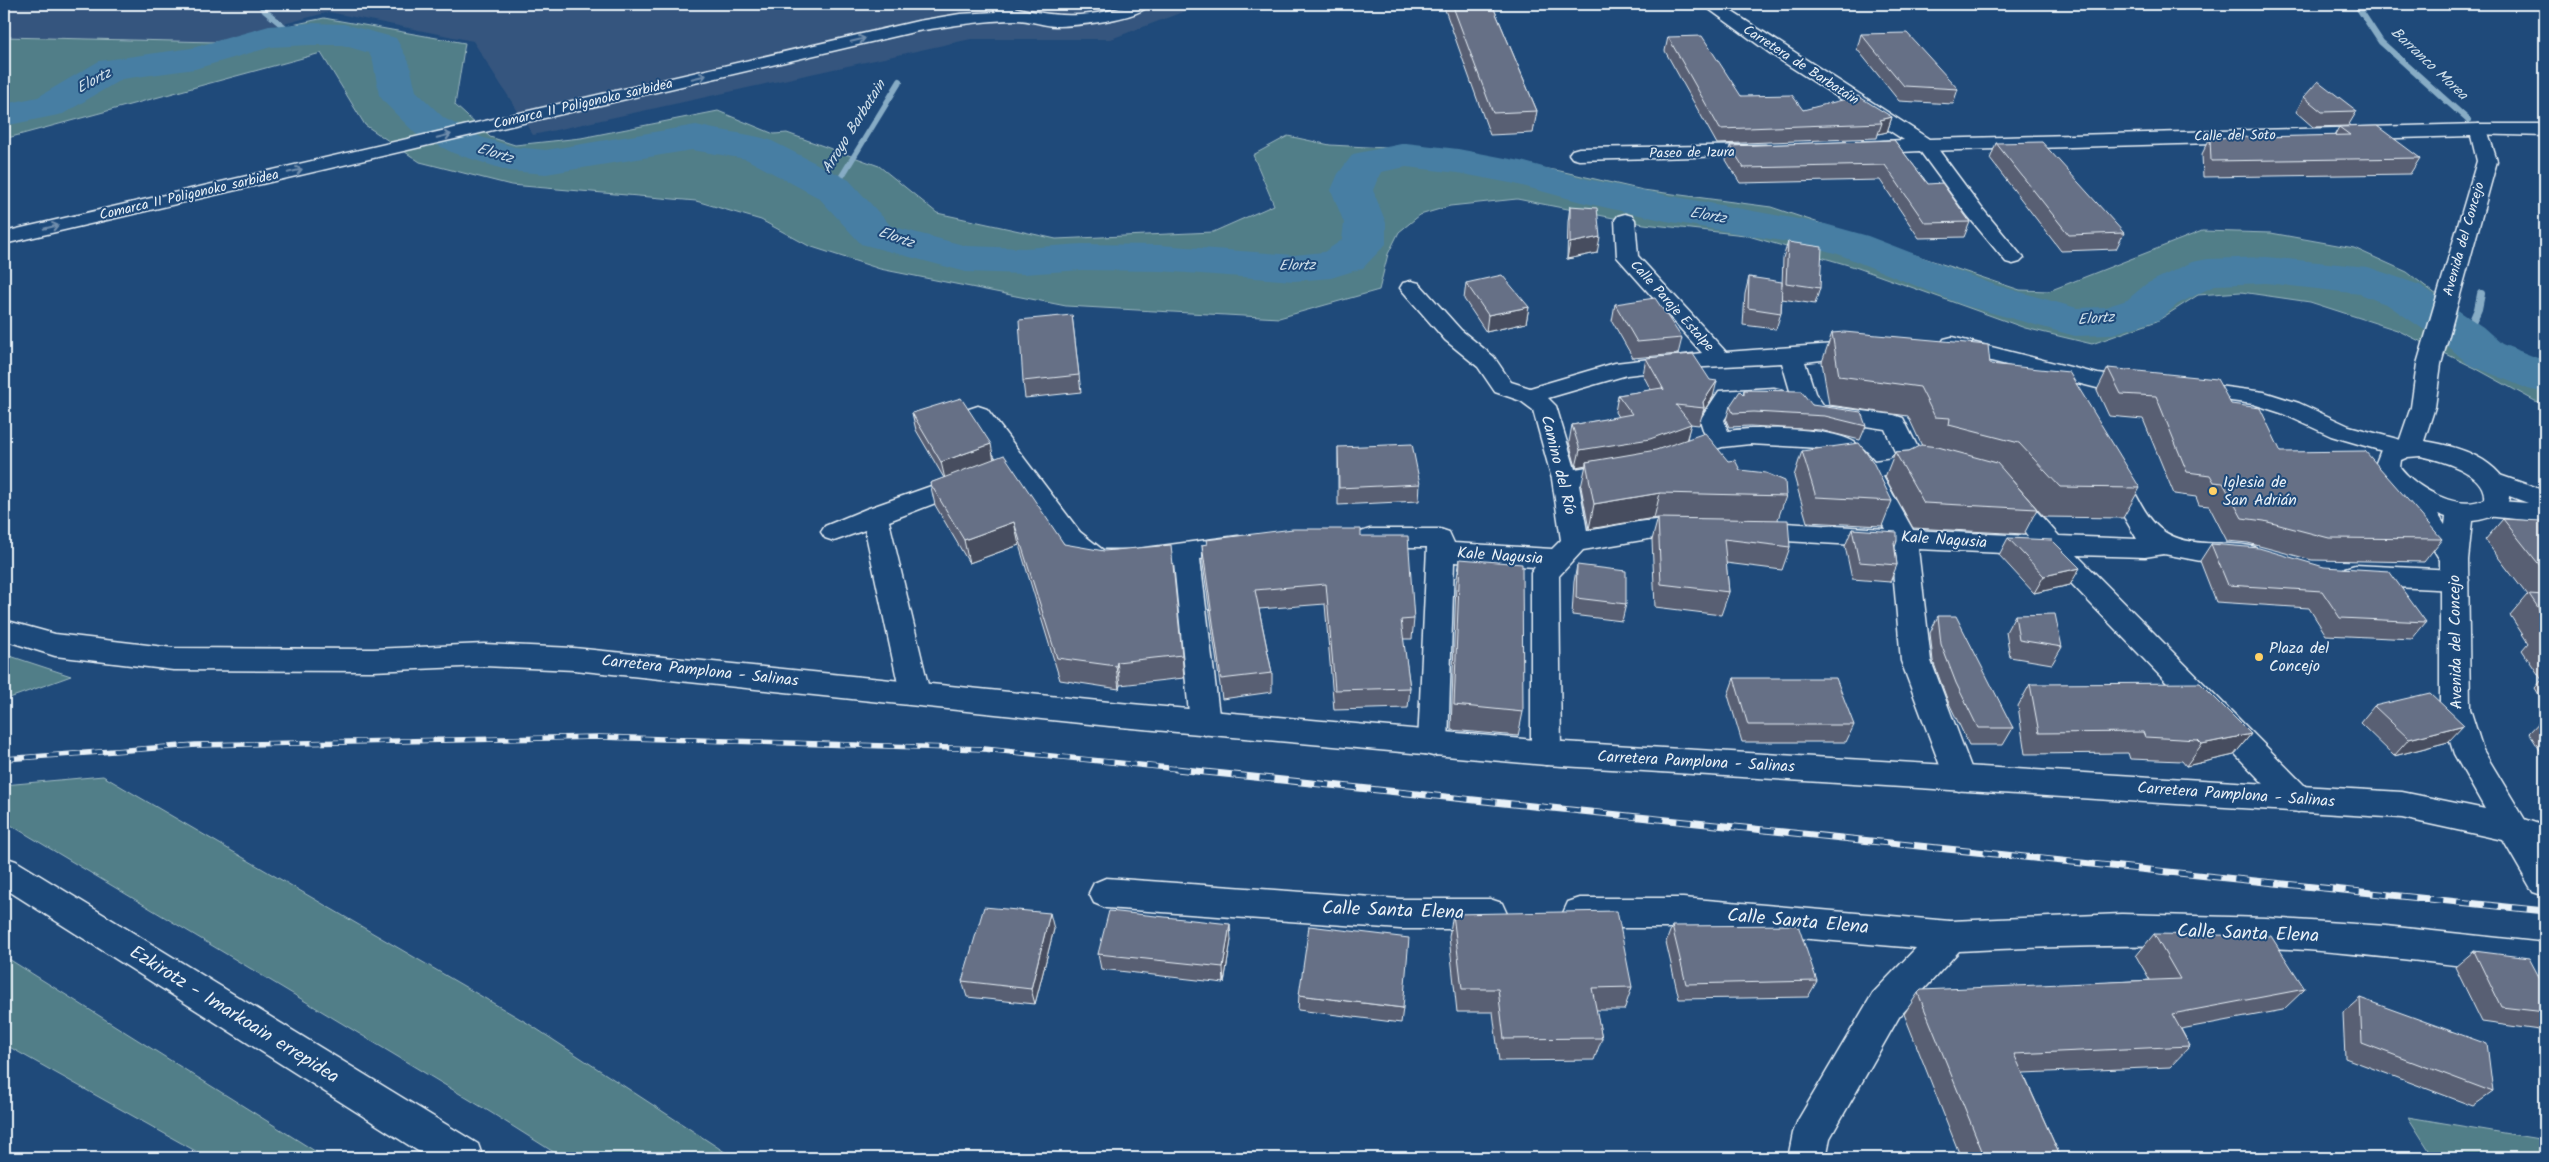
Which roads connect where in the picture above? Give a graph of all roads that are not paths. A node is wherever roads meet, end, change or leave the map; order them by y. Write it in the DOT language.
graph roads {
  1 [pos="948,4"];
  2 [pos="994,4"];
  3 [pos="1142,4"];
  4 [pos="1710,4"];
  5 [pos="1018,15"];
  6 [pos="2479,130"];
  7 [pos="2545,130"];
  8 [pos="1926,146"];
  9 [pos="1840,149"];
  10 [pos="1783,151"];
  11 [pos="1579,154"];
  12 [pos="4,220"];
  13 [pos="1625,220"];
  14 [pos="4,238"];
  15 [pos="2013,258"];
  16 [pos="1411,288"];
  17 [pos="1931,343"];
  18 [pos="1883,346"];
  19 [pos="1792,356"];
  20 [pos="1721,360"];
  21 [pos="2057,371"];
  22 [pos="1803,394"];
  23 [pos="2066,395"];
  24 [pos="1529,396"];
  25 [pos="2423,406"];
  26 [pos="978,414"];
  27 [pos="1718,440"];
  28 [pos="2101,455"];
  29 [pos="2400,455"];
  30 [pos="1910,456"];
  31 [pos="2457,457"];
  32 [pos="1934,464"];
  33 [pos="1864,465"];
  34 [pos="1000,470"];
  35 [pos="1986,478"];
  36 [pos="1565,479"];
  37 [pos="2491,480"];
  38 [pos="2412,493"];
  39 [pos="2545,500"];
  40 [pos="2472,510"];
  41 [pos="2545,513"];
  42 [pos="874,516"];
  43 [pos="834,532"];
  44 [pos="1903,537"];
  45 [pos="1342,538"];
  46 [pos="1264,542"];
  47 [pos="2164,544"];
  48 [pos="2051,545"];
  49 [pos="1566,550"];
  50 [pos="1186,552"];
  51 [pos="1440,552"];
  52 [pos="2266,559"];
  53 [pos="2454,570"];
  54 [pos="2331,573"];
  55 [pos="4,630"];
  56 [pos="915,693"];
  57 [pos="1205,723"];
  58 [pos="1433,744"];
  59 [pos="1546,754"];
  60 [pos="1959,778"];
  61 [pos="2298,799"];
  62 [pos="2512,828"];
  63 [pos="2545,840"];
  64 [pos="4,871"];
  65 [pos="2545,882"];
  66 [pos="1106,893"];
  67 [pos="1950,936"];
  68 [pos="2545,959"];
  69 [pos="464,1158"];
  70 [pos="1807,1158"];
  1 -- 12 [label="street, Comarca II Poligonoko sarbidea"];
  2 -- 5 [label="street"];
  3 -- 5 [label="street"];
  4 -- 8 [label="street, Carretera de Barbatáin"];
  14 -- 5 [label="street, Comarca II Poligonoko sarbidea, one-way"];
  6 -- 7 [label="street, Calle del Soto"];
  6 -- 8 [label="street, Calle del Soto"];
  6 -- 25 [label="street, Avenida del Concejo"];
  8 -- 9 [label="street"];
  8 -- 15 [label="street, Carretera de Barbatáin"];
  10 -- 11 [label="street, Paseo de Izura"];
  13 -- 20 [label="street, Calle Paraje Estalpe"];
  16 -- 24 [label="street, Camino del Río"];
  17 -- 21 [label="street"];
  18 -- 19 [label="street, Calle Paraje Estalpe"];
  19 -- 20 [label="street, Calle Paraje Estalpe"];
  19 -- 22 [label="street"];
  20 -- 24 [label="street, Calle Paraje Estalpe"];
  21 -- 23 [label="street"];
  21 -- 29 [label="street"];
  22 -- 27 [label="street"];
  22 -- 30 [label="street"];
  24 -- 36 [label="street, Camino del Río"];
  25 -- 29 [label="street, Avenida del Concejo"];
  25 -- 31 [label="street"];
  26 -- 34 [label="street"];
  27 -- 33 [label="street"];
  27 -- 36 [label="street"];
  28 -- 47 [label="street"];
  29 -- 31 [label="street"];
  29 -- 38 [label="street"];
  30 -- 32 [label="street"];
  30 -- 33 [label="street"];
  31 -- 37 [label="street"];
  33 -- 44 [label="street"];
  34 -- 42 [label="street"];
  34 -- 50 [label="street"];
  35 -- 48 [label="street"];
  36 -- 49 [label="street, Camino del Río"];
  37 -- 39 [label="street"];
  37 -- 40 [label="street"];
  38 -- 40 [label="street"];
  38 -- 53 [label="street, Avenida del Concejo"];
  40 -- 41 [label="street"];
  40 -- 53 [label="street, Avenida del Concejo"];
  42 -- 43 [label="street"];
  42 -- 56 [label="street"];
  44 -- 48 [label="street, Kale Nagusia"];
  44 -- 49 [label="street, Kale Nagusia"];
  44 -- 60 [label="street"];
  45 -- 51 [label="street, Kale Nagusia"];
  46 -- 50 [label="street"];
  47 -- 48 [label="street, Kale Nagusia"];
  47 -- 52 [label="street"];
  48 -- 61 [label="street"];
  49 -- 51 [label="street, Kale Nagusia"];
  49 -- 59 [label="street"];
  50 -- 57 [label="street"];
  51 -- 58 [label="street"];
  53 -- 54 [label="street"];
  53 -- 62 [label="street, Avenida del Concejo"];
  55 -- 56 [label="street, Carretera Pamplona - Salinas"];
  56 -- 57 [label="street, Carretera Pamplona - Salinas"];
  57 -- 58 [label="street, Carretera Pamplona - Salinas"];
  58 -- 59 [label="street, Carretera Pamplona - Salinas"];
  59 -- 60 [label="street, Carretera Pamplona - Salinas"];
  60 -- 61 [label="street, Carretera Pamplona - Salinas"];
  61 -- 62 [label="street, Carretera Pamplona - Salinas"];
  62 -- 63 [label="street, Carretera Pamplona - Salinas"];
  62 -- 65 [label="street, Avenida del Concejo"];
  64 -- 69 [label="street, Ezkirotz - Imarkoain errepidea"];
  66 -- 67 [label="street, Calle Santa Elena"];
  67 -- 68 [label="street, Calle Santa Elena"];
  67 -- 70 [label="street"];
}
